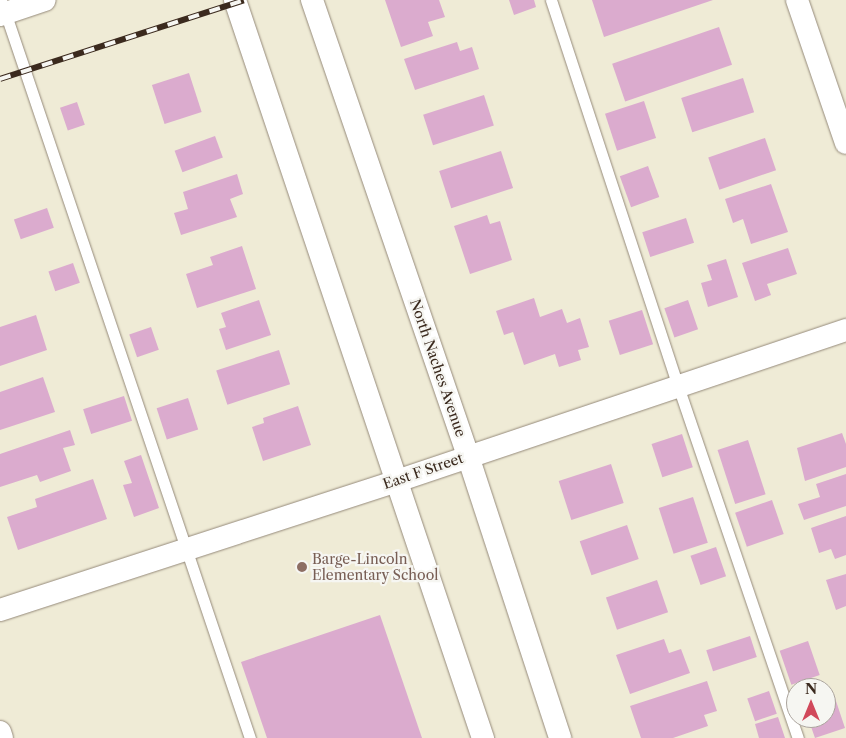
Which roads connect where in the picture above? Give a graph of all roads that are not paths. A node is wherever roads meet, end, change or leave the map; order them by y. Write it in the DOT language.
graph roads {
  1 [pos="45,0"];
  2 [pos="235,0"];
  3 [pos="312,0"];
  4 [pos="551,0"];
  5 [pos="797,0"];
  6 [pos="2,9"];
  7 [pos="846,143"];
  8 [pos="846,330"];
  9 [pos="678,386"];
  10 [pos="468,456"];
  11 [pos="397,481"];
  12 [pos="186,550"];
  13 [pos="0,610"];
  14 [pos="0,732"];
  15 [pos="2,738"];
  16 [pos="250,738"];
  17 [pos="483,738"];
  18 [pos="560,738"];
  19 [pos="798,738"];
  1 -- 6 [label="street"];
  2 -- 11 [label="street"];
  3 -- 10 [label="street, North Naches Avenue"];
  4 -- 9 [label="lane"];
  5 -- 7 [label="street"];
  6 -- 12 [label="lane"];
  8 -- 9 [label="street, East F Street"];
  9 -- 10 [label="street, East F Street"];
  9 -- 19 [label="lane"];
  10 -- 11 [label="street, East F Street"];
  10 -- 18 [label="street, North Naches Avenue"];
  11 -- 12 [label="street, East F Street"];
  11 -- 17 [label="street"];
  12 -- 13 [label="street, East F Street"];
  12 -- 16 [label="lane"];
  14 -- 15 [label="street"];
}
